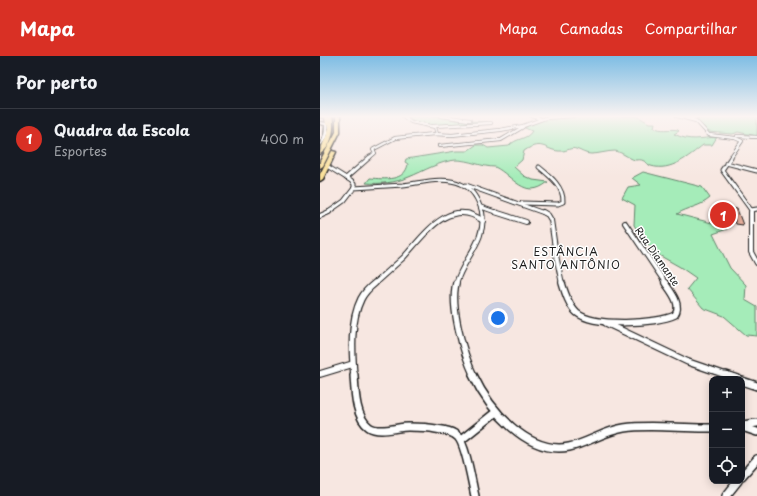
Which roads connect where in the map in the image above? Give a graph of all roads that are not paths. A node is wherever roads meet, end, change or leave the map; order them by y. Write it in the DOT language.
graph roads {
  1 [pos="331,136"];
  2 [pos="324,137"];
  3 [pos="336,137"];
  4 [pos="339,137"];
  5 [pos="414,137"];
  6 [pos="507,137"];
  7 [pos="720,137"];
  8 [pos="320,146"];
  9 [pos="439,146"];
  10 [pos="320,153"];
  11 [pos="726,163"];
  12 [pos="320,166"];
  13 [pos="327,166"];
  14 [pos="539,167"];
  15 [pos="757,171"];
  16 [pos="346,178"];
  17 [pos="320,179"];
  18 [pos="463,184"];
  19 [pos="354,188"];
  20 [pos="514,202"];
  21 [pos="481,207"];
  22 [pos="757,209"];
  23 [pos="751,210"];
  24 [pos="320,216"];
  25 [pos="483,221"];
  26 [pos="526,222"];
  27 [pos="625,223"];
  28 [pos="757,263"];
  29 [pos="605,322"];
  30 [pos="353,364"];
  31 [pos="320,374"];
  32 [pos="728,376"];
  33 [pos="745,382"];
  34 [pos="757,386"];
  35 [pos="496,412"];
  36 [pos="757,424"];
  37 [pos="745,426"];
  38 [pos="745,427"];
  39 [pos="709,428"];
  40 [pos="757,432"];
  41 [pos="461,440"];
  42 [pos="757,459"];
  43 [pos="745,473"];
  44 [pos="736,484"];
  45 [pos="475,496"];
  46 [pos="726,496"];
  1 -- 10 [label="highway"];
  2 -- 8 [label="street"];
  3 -- 12 [label="highway"];
  4 -- 13 [label="highway"];
  5 -- 16 [label="street"];
  6 -- 9 [label="street"];
  7 -- 11 [label="street"];
  11 -- 15 [label="street"];
  11 -- 23 [label="street"];
  13 -- 16 [label="street"];
  13 -- 17 [label="highway"];
  14 -- 20 [label="street"];
  16 -- 19 [label="street"];
  18 -- 19 [label="street, Rua Diamante"];
  18 -- 20 [label="street, Rua Diamante"];
  18 -- 21 [label="street"];
  19 -- 24 [label="street"];
  20 -- 29 [label="street, Rua Diamante"];
  21 -- 25 [label="street"];
  21 -- 26 [label="street"];
  22 -- 23 [label="street"];
  23 -- 28 [label="street"];
  25 -- 30 [label="street"];
  25 -- 35 [label="street"];
  27 -- 29 [label="street, Rua Diamante"];
  29 -- 32 [label="street"];
  30 -- 31 [label="street"];
  30 -- 41 [label="street"];
  33 -- 34 [label="street"];
  35 -- 39 [label="street"];
  35 -- 41 [label="street"];
  36 -- 37 [label="street"];
  38 -- 40 [label="street"];
  41 -- 45 [label="street"];
  42 -- 43 [label="street"];
  44 -- 46 [label="street"];
}
